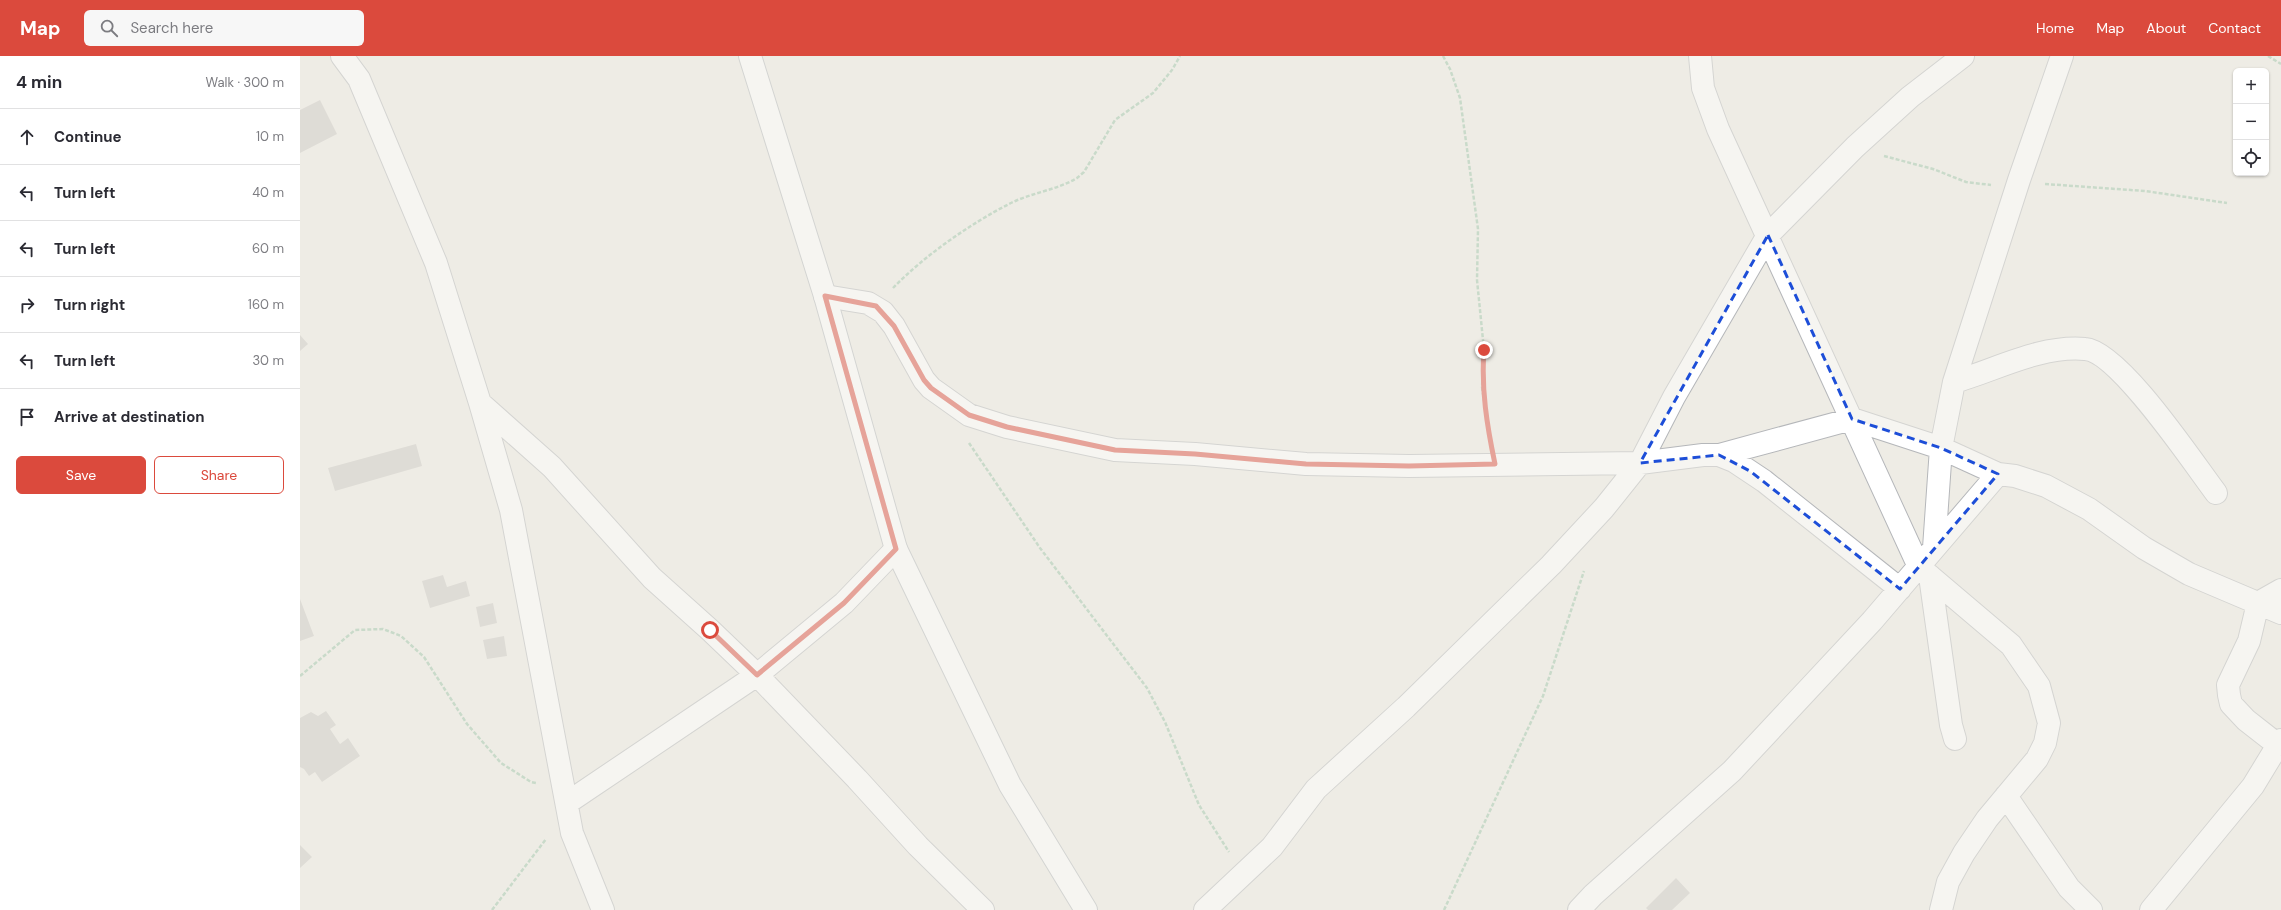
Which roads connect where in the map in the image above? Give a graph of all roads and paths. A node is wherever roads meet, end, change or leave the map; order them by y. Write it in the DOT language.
graph roads {
  1 [pos="342,56"];
  2 [pos="750,56"];
  3 [pos="1180,56"];
  4 [pos="1443,56"];
  5 [pos="1700,56"];
  6 [pos="1963,56"];
  7 [pos="2062,56"];
  8 [pos="2268,56"];
  9 [pos="2281,64"];
  10 [pos="1855,147"];
  11 [pos="2018,180"];
  12 [pos="2227,203"];
  13 [pos="1768,234"];
  14 [pos="825,296"];
  15 [pos="876,306"];
  16 [pos="1954,382"];
  17 [pos="480,403"];
  18 [pos="1852,418"];
  19 [pos="966,438"];
  20 [pos="1940,448"];
  21 [pos="1718,455"];
  22 [pos="1640,463"];
  23 [pos="1495,464"];
  24 [pos="1998,474"];
  25 [pos="2216,493"];
  26 [pos="1934,548"];
  27 [pos="896,549"];
  28 [pos="1585,568"];
  29 [pos="1924,572"];
  30 [pos="1900,589"];
  31 [pos="2281,590"];
  32 [pos="2258,603"];
  33 [pos="2281,613"];
  34 [pos="757,675"];
  35 [pos="300,676"];
  36 [pos="1955,739"];
  37 [pos="2280,743"];
  38 [pos="566,796"];
  39 [pos="2006,796"];
  40 [pos="1244,874"];
  41 [pos="492,910"];
  42 [pos="603,910"];
  43 [pos="983,910"];
  44 [pos="1086,910"];
  45 [pos="1205,910"];
  46 [pos="1444,910"];
  47 [pos="1579,910"];
  48 [pos="1941,910"];
  49 [pos="2091,910"];
  50 [pos="2151,910"];
  1 -- 17 [label="street"];
  2 -- 14 [label="street"];
  3 -- 15 [label="path"];
  4 -- 23 [label="path"];
  5 -- 13 [label="street"];
  6 -- 10 [label="street"];
  7 -- 11 [label="street"];
  8 -- 9 [label="path"];
  10 -- 11 [label="path"];
  10 -- 13 [label="street"];
  11 -- 12 [label="path"];
  11 -- 16 [label="street"];
  13 -- 18 [label="street"];
  13 -- 22 [label="street"];
  14 -- 15 [label="street"];
  14 -- 27 [label="street"];
  15 -- 23 [label="street"];
  16 -- 20 [label="street"];
  16 -- 25 [label="street"];
  17 -- 34 [label="street"];
  17 -- 38 [label="street"];
  18 -- 20 [label="street"];
  18 -- 21 [label="street"];
  18 -- 29 [label="street"];
  19 -- 40 [label="path"];
  20 -- 24 [label="street"];
  20 -- 26 [label="street"];
  21 -- 22 [label="street"];
  21 -- 30 [label="street"];
  22 -- 23 [label="street"];
  22 -- 40 [label="street"];
  24 -- 26 [label="street"];
  24 -- 32 [label="street"];
  26 -- 29 [label="street"];
  27 -- 34 [label="street"];
  27 -- 44 [label="street"];
  28 -- 46 [label="path"];
  29 -- 30 [label="street"];
  29 -- 36 [label="street"];
  29 -- 39 [label="street"];
  30 -- 47 [label="street"];
  31 -- 32 [label="street"];
  32 -- 33 [label="street"];
  32 -- 37 [label="street"];
  34 -- 38 [label="street"];
  34 -- 43 [label="street"];
  35 -- 38 [label="path"];
  37 -- 50 [label="street"];
  38 -- 41 [label="path"];
  38 -- 42 [label="street"];
  39 -- 48 [label="street"];
  39 -- 49 [label="street"];
  40 -- 45 [label="street"];
}
